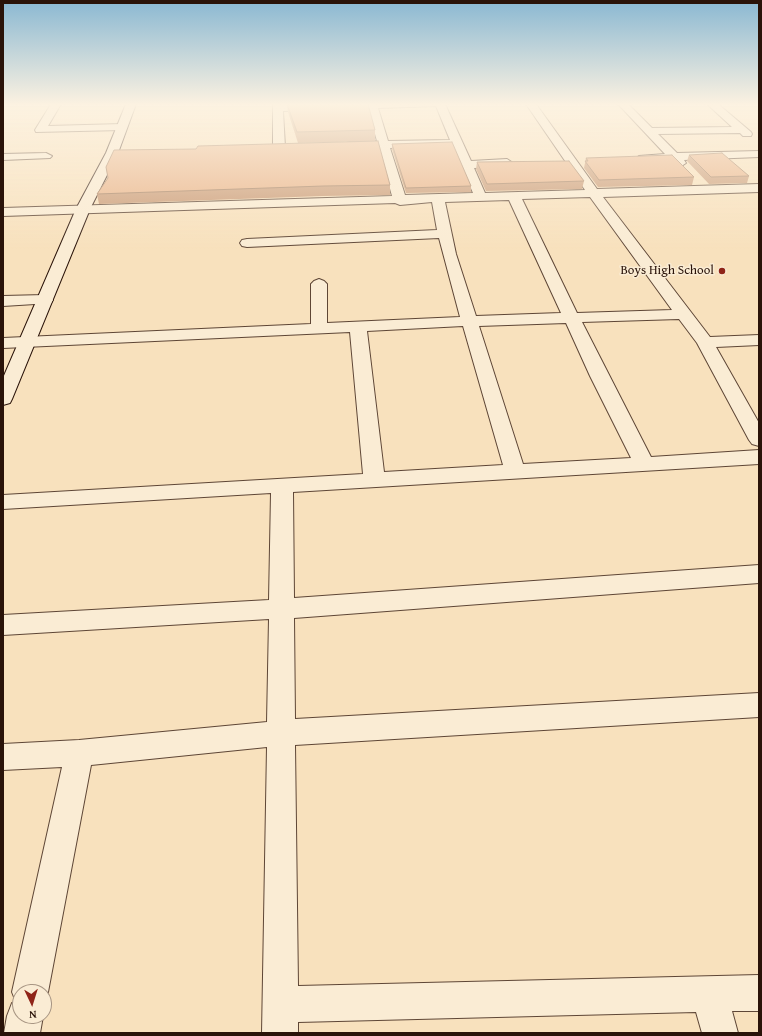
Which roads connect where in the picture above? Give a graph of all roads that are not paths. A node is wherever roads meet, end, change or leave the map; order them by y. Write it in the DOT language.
graph roads {
  1 [pos="122,152"];
  2 [pos="385,152"];
  3 [pos="461,152"];
  4 [pos="565,152"];
  5 [pos="670,152"];
  6 [pos="112,153"];
  7 [pos="759,154"];
  8 [pos="46,156"];
  9 [pos="3,157"];
  10 [pos="674,157"];
  11 [pos="634,158"];
  12 [pos="587,160"];
  13 [pos="571,161"];
  14 [pos="556,162"];
  15 [pos="519,163"];
  16 [pos="466,165"];
  17 [pos="759,188"];
  18 [pos="706,190"];
  19 [pos="594,194"];
  20 [pos="514,197"];
  21 [pos="481,198"];
  22 [pos="438,200"];
  23 [pos="400,201"];
  24 [pos="83,209"];
  25 [pos="3,212"];
  26 [pos="445,234"];
  27 [pos="247,243"];
  28 [pos="320,284"];
  29 [pos="45,300"];
  30 [pos="3,301"];
  31 [pos="684,314"];
  32 [pos="572,318"];
  33 [pos="469,321"];
  34 [pos="358,326"];
  35 [pos="319,328"];
  36 [pos="759,340"];
  37 [pos="27,341"];
  38 [pos="705,342"];
  39 [pos="3,343"];
  40 [pos="3,399"];
  41 [pos="753,418"];
  42 [pos="759,440"];
  43 [pos="759,457"];
  44 [pos="645,465"];
  45 [pos="515,472"];
  46 [pos="374,480"];
  47 [pos="282,486"];
  48 [pos="3,502"];
  49 [pos="759,574"];
  50 [pos="281,609"];
  51 [pos="3,625"];
  52 [pos="759,705"];
  53 [pos="281,733"];
  54 [pos="79,753"];
  55 [pos="3,757"];
  56 [pos="32,984"];
  57 [pos="759,993"];
  58 [pos="709,995"];
  59 [pos="280,1019"];
  60 [pos="720,1033"];
  1 -- 6 [label="street"];
  2 -- 23 [label="street"];
  3 -- 16 [label="street"];
  4 -- 13 [label="street"];
  5 -- 10 [label="street"];
  6 -- 24 [label="street"];
  7 -- 10 [label="street"];
  8 -- 9 [label="street"];
  10 -- 11 [label="street"];
  10 -- 18 [label="street"];
  12 -- 13 [label="street"];
  13 -- 14 [label="street"];
  13 -- 19 [label="street"];
  15 -- 16 [label="street"];
  16 -- 21 [label="street"];
  17 -- 18 [label="street"];
  18 -- 19 [label="street"];
  19 -- 20 [label="street"];
  19 -- 31 [label="street"];
  20 -- 21 [label="street"];
  20 -- 32 [label="street"];
  21 -- 22 [label="street"];
  22 -- 23 [label="street"];
  22 -- 26 [label="street"];
  23 -- 24 [label="street"];
  24 -- 25 [label="street"];
  24 -- 29 [label="street"];
  26 -- 27 [label="street"];
  26 -- 33 [label="street"];
  28 -- 35 [label="street"];
  29 -- 30 [label="street"];
  29 -- 37 [label="street"];
  31 -- 32 [label="street"];
  31 -- 38 [label="street"];
  32 -- 33 [label="street"];
  32 -- 44 [label="street"];
  33 -- 34 [label="street"];
  33 -- 45 [label="street"];
  34 -- 35 [label="street"];
  34 -- 46 [label="street"];
  35 -- 37 [label="street"];
  36 -- 38 [label="street"];
  37 -- 39 [label="street"];
  37 -- 40 [label="street"];
  38 -- 41 [label="street"];
  41 -- 42 [label="street"];
  43 -- 44 [label="street"];
  44 -- 45 [label="street"];
  45 -- 46 [label="street"];
  46 -- 47 [label="street"];
  47 -- 48 [label="street"];
  47 -- 50 [label="street"];
  49 -- 50 [label="street"];
  50 -- 51 [label="street"];
  50 -- 53 [label="street"];
  52 -- 53 [label="street"];
  53 -- 54 [label="street"];
  53 -- 59 [label="street"];
  54 -- 55 [label="street"];
  54 -- 56 [label="street"];
  57 -- 58 [label="street"];
  58 -- 59 [label="street"];
  58 -- 60 [label="street"];
}
